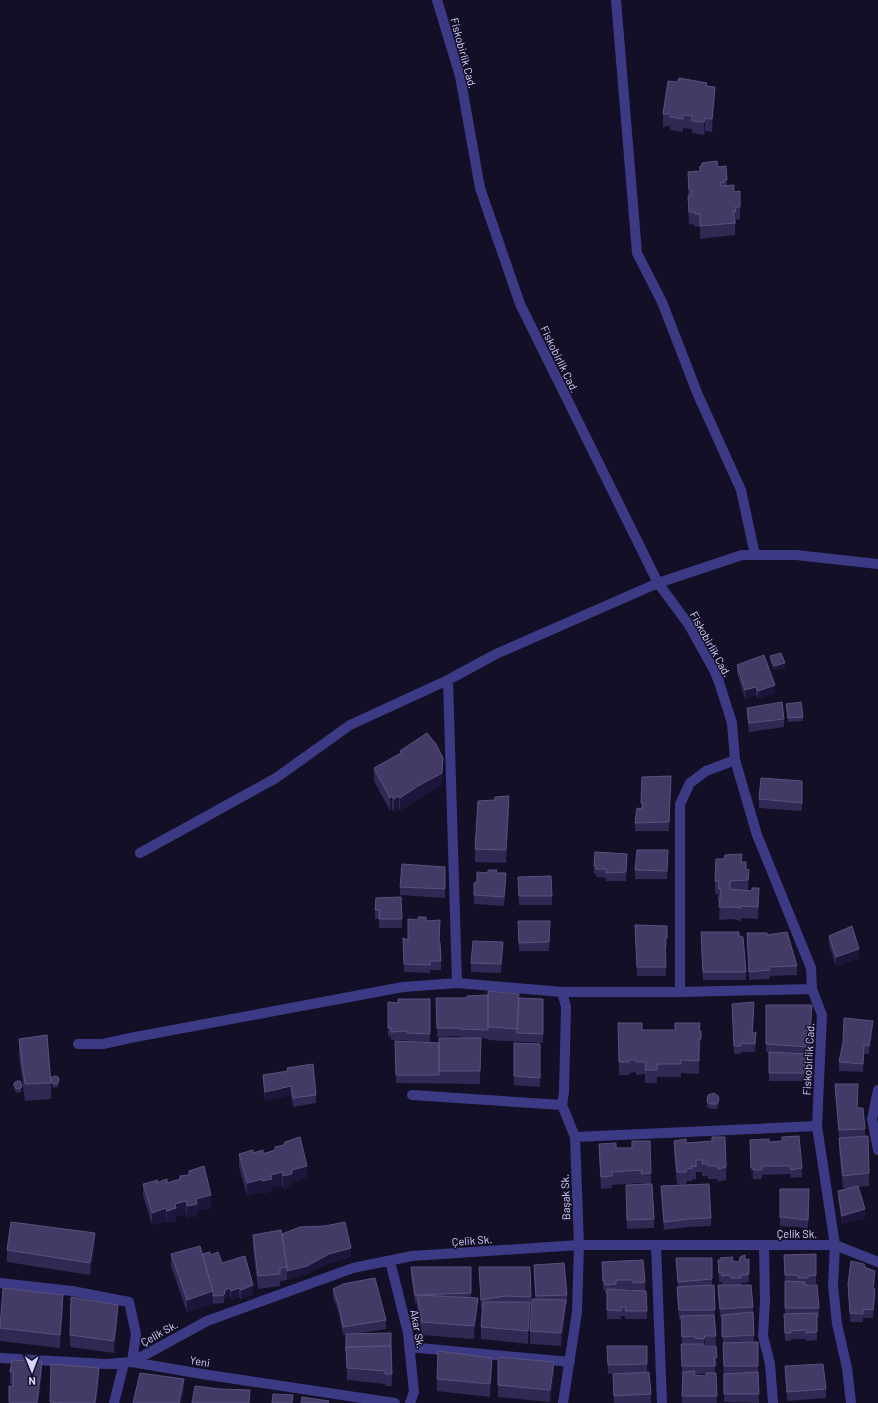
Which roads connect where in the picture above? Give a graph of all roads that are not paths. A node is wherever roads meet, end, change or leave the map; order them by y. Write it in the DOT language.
graph roads {
  1 [pos="437,0"];
  2 [pos="616,0"];
  3 [pos="755,555"];
  4 [pos="878,564"];
  5 [pos="658,583"];
  6 [pos="448,680"];
  7 [pos="735,760"];
  8 [pos="140,853"];
  9 [pos="457,983"];
  10 [pos="812,989"];
  11 [pos="562,992"];
  12 [pos="680,992"];
  13 [pos="78,1044"];
  14 [pos="878,1092"];
  15 [pos="412,1095"];
  16 [pos="562,1105"];
  17 [pos="817,1126"];
  18 [pos="575,1137"];
  19 [pos="878,1150"];
  20 [pos="578,1245"];
  21 [pos="656,1245"];
  22 [pos="764,1245"];
  23 [pos="835,1245"];
  24 [pos="390,1261"];
  25 [pos="878,1262"];
  26 [pos="0,1283"];
  27 [pos="409,1346"];
  28 [pos="0,1358"];
  29 [pos="128,1362"];
  30 [pos="570,1362"];
  31 [pos="114,1403"];
  32 [pos="395,1403"];
  33 [pos="410,1403"];
  34 [pos="563,1403"];
  35 [pos="662,1403"];
  36 [pos="773,1403"];
  37 [pos="851,1403"];
  1 -- 5 [label="street, Fiskobirlik Cad."];
  2 -- 3 [label="street"];
  3 -- 4 [label="street"];
  3 -- 5 [label="street"];
  5 -- 6 [label="street"];
  5 -- 7 [label="street, Fiskobirlik Cad."];
  6 -- 8 [label="street"];
  6 -- 9 [label="street"];
  7 -- 10 [label="street, Fiskobirlik Cad."];
  7 -- 12 [label="street"];
  9 -- 11 [label="street"];
  9 -- 13 [label="street"];
  10 -- 12 [label="street"];
  10 -- 17 [label="street, Fiskobirlik Cad."];
  11 -- 12 [label="street"];
  11 -- 16 [label="street, Başak Sk."];
  14 -- 19 [label="street"];
  15 -- 16 [label="street"];
  16 -- 18 [label="street, Başak Sk."];
  17 -- 18 [label="street"];
  17 -- 23 [label="street, Fiskobirlik Cad."];
  18 -- 20 [label="street, Başak Sk."];
  20 -- 21 [label="street, Çelik Sk."];
  20 -- 24 [label="street, Çelik Sk."];
  20 -- 30 [label="street, Başak Sk."];
  21 -- 22 [label="street, Çelik Sk."];
  21 -- 35 [label="street"];
  22 -- 23 [label="street, Çelik Sk."];
  22 -- 36 [label="street"];
  23 -- 25 [label="street"];
  23 -- 37 [label="street, Fiskobirlik Cad."];
  24 -- 27 [label="street, Akar Sk."];
  24 -- 29 [label="street, Çelik Sk."];
  26 -- 29 [label="street"];
  27 -- 30 [label="street"];
  27 -- 33 [label="street, Akar Sk."];
  28 -- 29 [label="street, Yeni"];
  29 -- 31 [label="street"];
  29 -- 32 [label="street, Yeni"];
  30 -- 34 [label="street, Başak Sk."];
}
